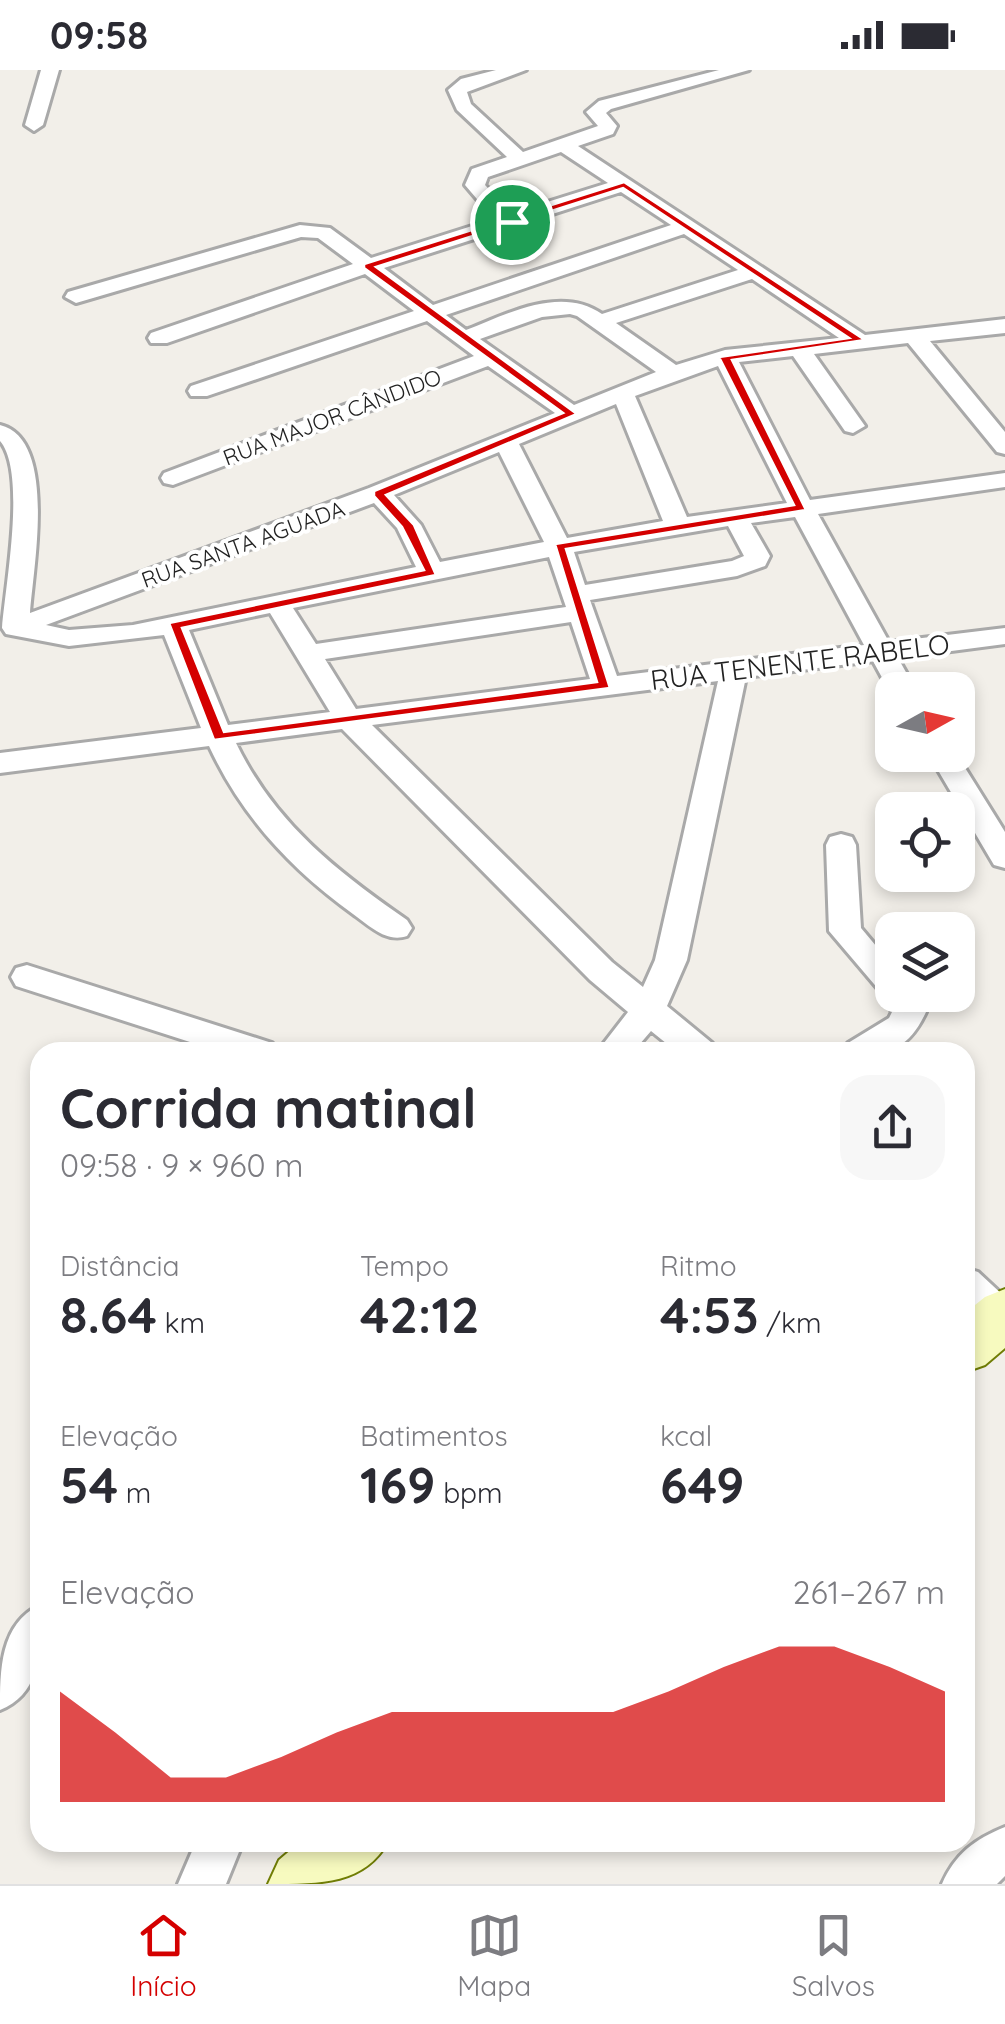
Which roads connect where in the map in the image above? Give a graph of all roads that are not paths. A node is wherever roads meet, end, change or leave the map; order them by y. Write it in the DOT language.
graph roads {
  1 [pos="50,70"];
  2 [pos="517,70"];
  3 [pos="740,70"];
  4 [pos="34,125"];
  5 [pos="565,146"];
  6 [pos="520,158"];
  7 [pos="624,184"];
  8 [pos="512,222"];
  9 [pos="689,226"];
  10 [pos="368,266"];
  11 [pos="756,271"];
  12 [pos="76,297"];
  13 [pos="430,310"];
  14 [pos="591,317"];
  15 [pos="1005,326"];
  16 [pos="914,336"];
  17 [pos="159,338"];
  18 [pos="463,338"];
  19 [pos="859,340"];
  20 [pos="798,346"];
  21 [pos="491,356"];
  22 [pos="725,357"];
  23 [pos="673,373"];
  24 [pos="199,392"];
  25 [pos="623,394"];
  26 [pos="572,414"];
  27 [pos="853,426"];
  28 [pos="0,432"];
  29 [pos="506,442"];
  30 [pos="1005,447"];
  31 [pos="173,478"];
  32 [pos="1005,480"];
  33 [pos="378,494"];
  34 [pos="802,508"];
  35 [pos="736,518"];
  36 [pos="678,526"];
  37 [pos="559,547"];
  38 [pos="432,572"];
  39 [pos="277,603"];
  40 [pos="579,603"];
  41 [pos="174,626"];
  42 [pos="8,628"];
  43 [pos="1005,636"];
  44 [pos="310,653"];
  45 [pos="880,654"];
  46 [pos="734,672"];
  47 [pos="891,672"];
  48 [pos="606,685"];
  49 [pos="348,718"];
  50 [pos="219,737"];
  51 [pos="0,763"];
  52 [pos="953,772"];
  53 [pos="841,845"];
  54 [pos="1005,858"];
  55 [pos="396,928"];
  56 [pos="875,966"];
  57 [pos="27,978"];
  58 [pos="649,1010"];
  59 [pos="909,1012"];
  60 [pos="229,1042"];
  61 [pos="622,1042"];
  62 [pos="688,1042"];
  63 [pos="877,1042"];
  64 [pos="30,1642"];
  65 [pos="0,1688"];
  66 [pos="1005,1850"];
  67 [pos="216,1852"];
  68 [pos="342,1852"];
  69 [pos="202,1884"];
  70 [pos="303,1884"];
  71 [pos="966,1884"];
  1 -- 4 [label="street"];
  2 -- 6 [label="street"];
  3 -- 5 [label="street"];
  5 -- 6 [label="street"];
  5 -- 7 [label="street"];
  6 -- 8 [label="street"];
  7 -- 8 [label="street"];
  7 -- 9 [label="street"];
  8 -- 10 [label="street"];
  9 -- 11 [label="street"];
  9 -- 13 [label="street"];
  10 -- 12 [label="street"];
  10 -- 13 [label="street"];
  10 -- 17 [label="street"];
  11 -- 14 [label="street, RUA MAJOR CÂNDIDO"];
  11 -- 19 [label="street"];
  13 -- 18 [label="street"];
  13 -- 24 [label="street"];
  14 -- 18 [label="street, RUA MAJOR CÂNDIDO"];
  14 -- 23 [label="street"];
  15 -- 16 [label="street, RUA SANTA AGUADA"];
  16 -- 19 [label="street, RUA SANTA AGUADA"];
  16 -- 30 [label="street"];
  18 -- 21 [label="street"];
  19 -- 20 [label="street, RUA SANTA AGUADA"];
  20 -- 22 [label="street, RUA SANTA AGUADA"];
  20 -- 27 [label="street"];
  21 -- 26 [label="street"];
  21 -- 31 [label="street, RUA MAJOR CÂNDIDO"];
  22 -- 23 [label="street, RUA SANTA AGUADA"];
  22 -- 34 [label="street"];
  23 -- 25 [label="street, RUA SANTA AGUADA"];
  25 -- 26 [label="street, RUA SANTA AGUADA"];
  25 -- 36 [label="street"];
  26 -- 29 [label="street, RUA SANTA AGUADA"];
  28 -- 42 [label="street"];
  29 -- 33 [label="street, RUA SANTA AGUADA"];
  29 -- 37 [label="street"];
  32 -- 34 [label="street"];
  33 -- 38 [label="street"];
  33 -- 42 [label="street, RUA SANTA AGUADA"];
  34 -- 35 [label="street"];
  34 -- 45 [label="street"];
  35 -- 36 [label="street"];
  35 -- 40 [label="street"];
  36 -- 37 [label="street"];
  37 -- 38 [label="street"];
  37 -- 40 [label="street"];
  38 -- 39 [label="street"];
  39 -- 41 [label="street"];
  39 -- 44 [label="street"];
  40 -- 44 [label="street"];
  40 -- 48 [label="street"];
  41 -- 42 [label="street"];
  41 -- 50 [label="street"];
  43 -- 45 [label="street, RUA TENENTE RABELO"];
  44 -- 49 [label="street"];
  45 -- 46 [label="street, RUA TENENTE RABELO"];
  45 -- 47 [label="street"];
  46 -- 48 [label="street, RUA TENENTE RABELO"];
  46 -- 58 [label="street"];
  48 -- 49 [label="street, RUA TENENTE RABELO"];
  49 -- 50 [label="street, RUA TENENTE RABELO"];
  49 -- 58 [label="street"];
  50 -- 51 [label="street, RUA TENENTE RABELO"];
  50 -- 55 [label="street"];
  52 -- 54 [label="street"];
  53 -- 56 [label="street"];
  57 -- 60 [label="street"];
  58 -- 61 [label="street"];
  58 -- 62 [label="street"];
  59 -- 63 [label="street"];
  64 -- 65 [label="street"];
  66 -- 71 [label="street"];
  67 -- 69 [label="street"];
  68 -- 70 [label="main road"];
}
